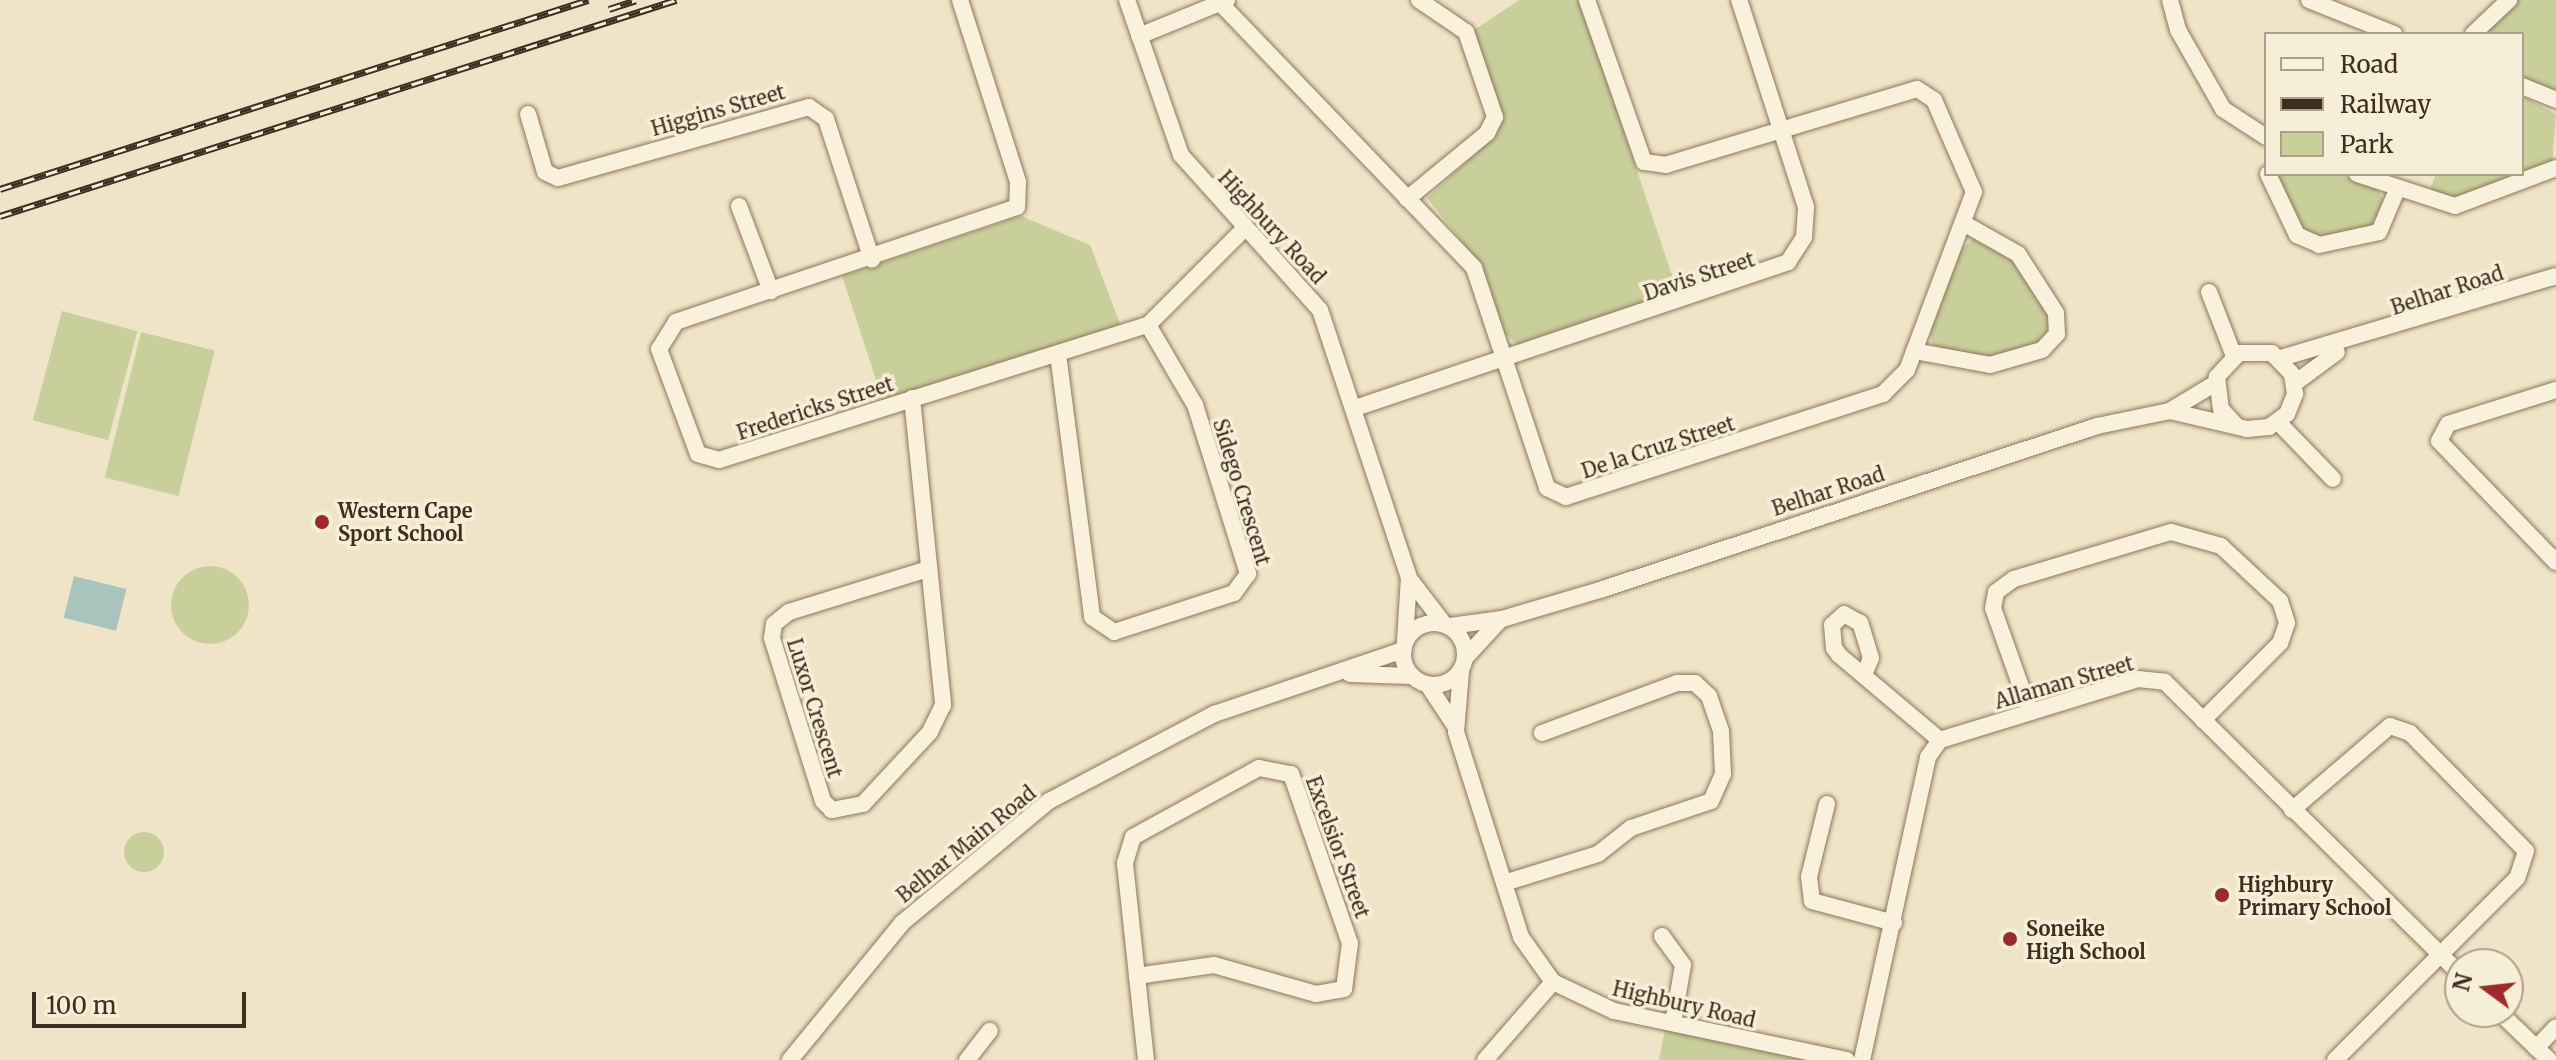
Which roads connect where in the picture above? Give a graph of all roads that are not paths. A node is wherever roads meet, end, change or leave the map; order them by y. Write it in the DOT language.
graph roads {
  1 [pos="960,0"];
  2 [pos="1127,0"];
  3 [pos="1419,0"];
  4 [pos="1587,0"];
  5 [pos="2170,0"];
  6 [pos="2309,0"];
  7 [pos="2509,0"];
  8 [pos="1746,2"];
  9 [pos="1225,3"];
  10 [pos="2389,32"];
  11 [pos="2475,32"];
  12 [pos="1139,36"];
  13 [pos="2524,87"];
  14 [pos="2556,100"];
  15 [pos="528,114"];
  16 [pos="1781,129"];
  17 [pos="2264,136"];
  18 [pos="2556,168"];
  19 [pos="2269,176"];
  20 [pos="2362,176"];
  21 [pos="2397,190"];
  22 [pos="1407,199"];
  23 [pos="739,206"];
  24 [pos="1963,223"];
  25 [pos="1245,228"];
  26 [pos="872,260"];
  27 [pos="2556,276"];
  28 [pos="771,291"];
  29 [pos="2209,292"];
  30 [pos="1148,325"];
  31 [pos="2351,342"];
  32 [pos="1914,351"];
  33 [pos="1058,354"];
  34 [pos="2234,356"];
  35 [pos="2281,358"];
  36 [pos="1505,359"];
  37 [pos="2216,383"];
  38 [pos="2295,383"];
  39 [pos="2555,392"];
  40 [pos="912,398"];
  41 [pos="1355,408"];
  42 [pos="2170,411"];
  43 [pos="2278,422"];
  44 [pos="2236,425"];
  45 [pos="2333,479"];
  46 [pos="2556,562"];
  47 [pos="928,569"];
  48 [pos="1409,577"];
  49 [pos="1502,619"];
  50 [pos="1447,625"];
  51 [pos="1404,646"];
  52 [pos="1463,664"];
  53 [pos="1350,674"];
  54 [pos="1864,675"];
  55 [pos="1412,676"];
  56 [pos="1428,685"];
  57 [pos="2030,712"];
  58 [pos="2203,720"];
  59 [pos="1455,726"];
  60 [pos="1542,733"];
  61 [pos="1940,740"];
  62 [pos="1827,804"];
  63 [pos="2292,810"];
  64 [pos="1504,883"];
  65 [pos="1894,923"];
  66 [pos="1662,936"];
  67 [pos="2439,953"];
  68 [pos="2444,958"];
  69 [pos="1137,976"];
  70 [pos="1553,982"];
  71 [pos="1673,1023"];
  72 [pos="2556,1027"];
  73 [pos="2515,1028"];
  74 [pos="990,1031"];
  75 [pos="2536,1048"];
  76 [pos="790,1060"];
  77 [pos="967,1060"];
  78 [pos="1146,1060"];
  79 [pos="1485,1060"];
  80 [pos="1847,1060"];
  81 [pos="1862,1060"];
  82 [pos="2335,1060"];
  83 [pos="2549,1060"];
  1 -- 26 [label="street"];
  2 -- 12 [label="street, Highbury Road"];
  3 -- 22 [label="street"];
  4 -- 16 [label="street"];
  5 -- 17 [label="street"];
  6 -- 10 [label="street"];
  7 -- 11 [label="street"];
  8 -- 16 [label="street, Davis Street"];
  9 -- 12 [label="street"];
  9 -- 22 [label="street, De la Cruz Street"];
  12 -- 25 [label="street, Highbury Road"];
  13 -- 14 [label="street"];
  15 -- 26 [label="street, Higgins Street"];
  16 -- 24 [label="street, De la Cruz Street"];
  16 -- 36 [label="street, Davis Street"];
  18 -- 21 [label="street"];
  19 -- 21 [label="street"];
  20 -- 21 [label="street"];
  22 -- 36 [label="street, De la Cruz Street"];
  23 -- 28 [label="street"];
  24 -- 32 [label="street, De la Cruz Street"];
  24 -- 32 [label="street"];
  25 -- 30 [label="street, Fredericks Street"];
  25 -- 41 [label="street, Highbury Road"];
  26 -- 28 [label="street, Fredericks Street"];
  27 -- 31 [label="street, Belhar Road"];
  28 -- 40 [label="street, Fredericks Street"];
  29 -- 34 [label="street"];
  30 -- 33 [label="street, Fredericks Street"];
  30 -- 33 [label="street, Sidego Crescent"];
  31 -- 35 [label="street, Belhar Road"];
  31 -- 38 [label="street, Belhar Road"];
  32 -- 36 [label="street, De la Cruz Street"];
  33 -- 40 [label="street, Fredericks Street"];
  34 -- 35 [label="street"];
  34 -- 37 [label="street"];
  35 -- 38 [label="street"];
  36 -- 41 [label="street, Davis Street"];
  37 -- 42 [label="street, Belhar Road"];
  37 -- 44 [label="street"];
  38 -- 43 [label="street"];
  39 -- 46 [label="street"];
  40 -- 47 [label="street, Luxor Crescent"];
  41 -- 48 [label="street, Highbury Road"];
  42 -- 44 [label="street, Belhar Road"];
  42 -- 49 [label="street, Belhar Road"];
  43 -- 44 [label="street"];
  43 -- 45 [label="street"];
  47 -- 47 [label="street, Luxor Crescent"];
  48 -- 50 [label="street, Highbury Road"];
  48 -- 51 [label="street, Highbury Road"];
  49 -- 50 [label="street, Belhar Road"];
  49 -- 52 [label="street, Belhar Road"];
  50 -- 51 [label="street"];
  50 -- 52 [label="street"];
  51 -- 53 [label="street"];
  51 -- 55 [label="street"];
  52 -- 56 [label="street"];
  52 -- 59 [label="street, Highbury Road"];
  53 -- 55 [label="street"];
  53 -- 76 [label="street, Belhar Main Road"];
  54 -- 61 [label="street"];
  55 -- 56 [label="street"];
  56 -- 59 [label="street, Highbury Road"];
  57 -- 58 [label="street, Allaman Street"];
  57 -- 58 [label="street"];
  57 -- 61 [label="street, Allaman Street"];
  58 -- 63 [label="street, Allaman Street"];
  59 -- 64 [label="street, Highbury Road"];
  60 -- 64 [label="street"];
  61 -- 65 [label="street"];
  62 -- 65 [label="street"];
  63 -- 67 [label="street, Allaman Street"];
  63 -- 67 [label="street"];
  64 -- 70 [label="street, Highbury Road"];
  65 -- 81 [label="street"];
  66 -- 71 [label="street"];
  67 -- 68 [label="street, Allaman Street"];
  67 -- 82 [label="street"];
  69 -- 69 [label="street, Excelsior Street"];
  69 -- 78 [label="street, Excelsior Street"];
  70 -- 71 [label="street, Highbury Road"];
  70 -- 79 [label="street"];
  71 -- 80 [label="street, Highbury Road"];
  72 -- 75 [label="street"];
  73 -- 75 [label="street"];
  74 -- 77 [label="street"];
  75 -- 83 [label="street"];
}
